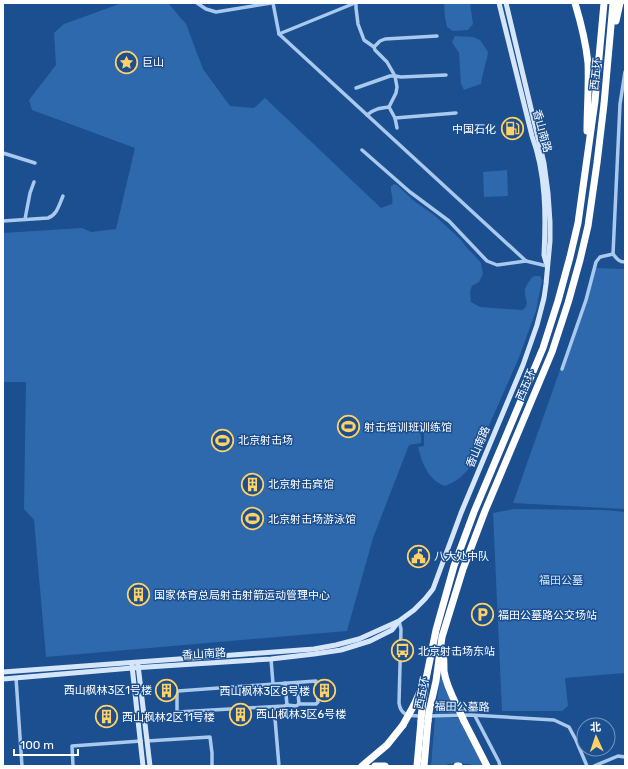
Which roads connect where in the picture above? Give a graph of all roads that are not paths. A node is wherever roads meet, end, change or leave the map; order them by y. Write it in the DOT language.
graph roads {
  1 [pos="197,3"];
  2 [pos="272,3"];
  3 [pos="356,3"];
  4 [pos="499,3"];
  5 [pos="506,3"];
  6 [pos="572,3"];
  7 [pos="575,3"];
  8 [pos="604,3"];
  9 [pos="614,3"];
  10 [pos="620,3"];
  11 [pos="580,19"];
  12 [pos="279,34"];
  13 [pos="437,36"];
  14 [pos="374,47"];
  15 [pos="609,50"];
  16 [pos="625,72"];
  17 [pos="446,75"];
  18 [pos="395,76"];
  19 [pos="356,88"];
  20 [pos="389,107"];
  21 [pos="620,111"];
  22 [pos="625,111"];
  23 [pos="456,113"];
  24 [pos="367,115"];
  25 [pos="395,118"];
  26 [pos="397,128"];
  27 [pos="362,150"];
  28 [pos="3,153"];
  29 [pos="587,161"];
  30 [pos="35,163"];
  31 [pos="34,182"];
  32 [pos="63,196"];
  33 [pos="25,219"];
  34 [pos="3,221"];
  35 [pos="614,254"];
  36 [pos="526,261"];
  37 [pos="625,262"];
  38 [pos="547,266"];
  39 [pos="562,368"];
  40 [pos="399,622"];
  41 [pos="442,637"];
  42 [pos="271,659"];
  43 [pos="132,662"];
  44 [pos="138,662"];
  45 [pos="132,668"];
  46 [pos="139,668"];
  47 [pos="3,672"];
  48 [pos="16,678"];
  49 [pos="3,679"];
  50 [pos="426,679"];
  51 [pos="285,683"];
  52 [pos="297,683"];
  53 [pos="273,684"];
  54 [pos="299,704"];
  55 [pos="287,705"];
  56 [pos="274,706"];
  57 [pos="475,716"];
  58 [pos="424,721"];
  59 [pos="147,741"];
  60 [pos="140,742"];
  61 [pos="625,757"];
  62 [pos="22,766"];
  63 [pos="73,766"];
  64 [pos="143,766"];
  65 [pos="150,766"];
  66 [pos="212,766"];
  67 [pos="279,766"];
  68 [pos="362,766"];
  69 [pos="375,766"];
  70 [pos="385,766"];
  71 [pos="417,766"];
  72 [pos="424,766"];
  73 [pos="487,766"];
  74 [pos="500,766"];
  75 [pos="587,766"];
  76 [pos="594,766"];
  1 -- 2 [label="street"];
  2 -- 12 [label="street"];
  3 -- 12 [label="street"];
  3 -- 14 [label="street"];
  4 -- 38 [label="main road, 香山南路"];
  5 -- 38 [label="main road, 香山南路"];
  6 -- 11 [label="highway"];
  7 -- 11 [label="highway"];
  8 -- 29 [label="highway, 西五环"];
  9 -- 15 [label="highway, 西五环"];
  10 -- 15 [label="highway"];
  11 -- 29 [label="highway"];
  12 -- 24 [label="street"];
  13 -- 14 [label="street"];
  14 -- 18 [label="street"];
  15 -- 41 [label="highway, 西五环"];
  16 -- 21 [label="street"];
  17 -- 18 [label="street"];
  18 -- 19 [label="street"];
  18 -- 20 [label="street"];
  20 -- 24 [label="street"];
  20 -- 25 [label="street"];
  21 -- 22 [label="street"];
  21 -- 35 [label="street"];
  23 -- 25 [label="street"];
  24 -- 36 [label="street"];
  25 -- 26 [label="street"];
  27 -- 36 [label="street"];
  28 -- 30 [label="street"];
  29 -- 50 [label="highway, 西五环"];
  31 -- 33 [label="street"];
  32 -- 33 [label="street"];
  33 -- 34 [label="street"];
  35 -- 37 [label="street"];
  35 -- 39 [label="street"];
  36 -- 38 [label="street"];
  38 -- 40 [label="main road, 香山南路"];
  40 -- 42 [label="main road, 香山南路"];
  40 -- 44 [label="main road, 香山南路"];
  40 -- 57 [label="street, 福田公墓路"];
  41 -- 58 [label="highway, 西五环, bridge"];
  41 -- 73 [label="highway, bridge"];
  42 -- 46 [label="main road, 香山南路"];
  42 -- 53 [label="street"];
  43 -- 44 [label="main road, 香山南路"];
  43 -- 45 [label="main road"];
  43 -- 47 [label="main road, 香山南路"];
  44 -- 46 [label="main road"];
  45 -- 46 [label="main road, 香山南路"];
  45 -- 48 [label="main road, 香山南路"];
  45 -- 60 [label="main road"];
  46 -- 59 [label="main road"];
  48 -- 49 [label="main road, 香山南路"];
  48 -- 62 [label="street"];
  50 -- 58 [label="highway, 西五环, bridge"];
  50 -- 68 [label="highway, bridge"];
  51 -- 52 [label="street"];
  51 -- 53 [label="street"];
  51 -- 55 [label="street"];
  52 -- 54 [label="street"];
  52 -- 54 [label="street"];
  53 -- 56 [label="street"];
  54 -- 55 [label="street"];
  55 -- 56 [label="street"];
  56 -- 67 [label="street"];
  57 -- 74 [label="street"];
  57 -- 75 [label="street, 福田公墓路"];
  58 -- 71 [label="highway, 西五环"];
  58 -- 72 [label="highway, 西五环"];
  59 -- 65 [label="main road"];
  59 -- 66 [label="street"];
  60 -- 63 [label="street"];
  60 -- 64 [label="main road"];
  61 -- 76 [label="street"];
  69 -- 70 [label="highway"];
}
